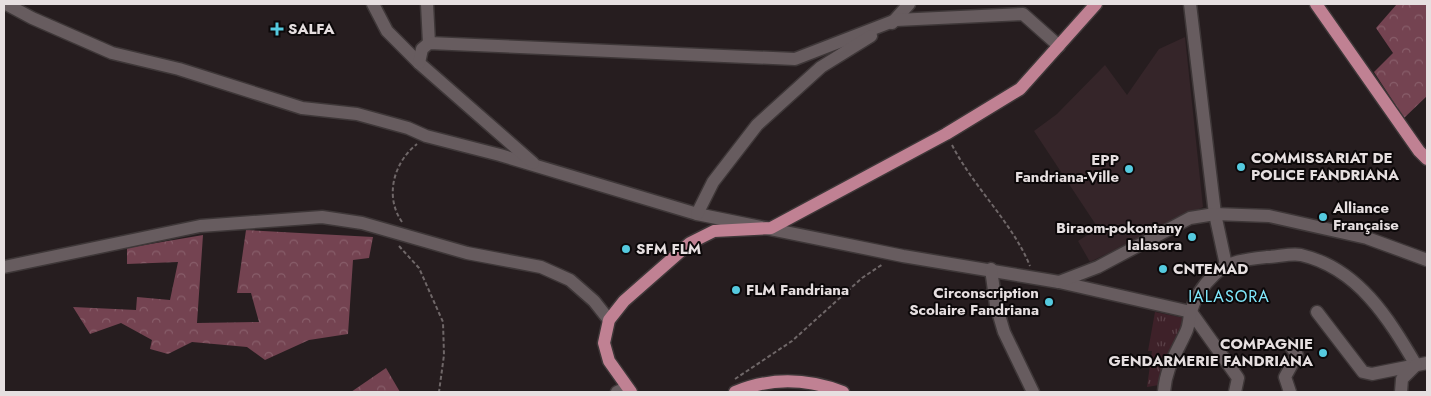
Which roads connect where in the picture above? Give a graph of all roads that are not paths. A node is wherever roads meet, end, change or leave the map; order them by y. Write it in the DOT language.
graph roads {
  1 [pos="6,4"];
  2 [pos="373,4"];
  3 [pos="427,4"];
  4 [pos="909,4"];
  5 [pos="1096,4"];
  6 [pos="1190,4"];
  7 [pos="1316,4"];
  8 [pos="896,20"];
  9 [pos="429,43"];
  10 [pos="1058,46"];
  11 [pos="419,64"];
  12 [pos="1427,158"];
  13 [pos="536,166"];
  14 [pos="697,214"];
  15 [pos="1216,214"];
  16 [pos="771,228"];
  17 [pos="1427,260"];
  18 [pos="1226,265"];
  19 [pos="4,267"];
  20 [pos="990,269"];
  21 [pos="1059,282"];
  22 [pos="1191,312"];
  23 [pos="1318,312"];
  24 [pos="609,320"];
  25 [pos="1290,345"];
  26 [pos="1422,364"];
  27 [pos="734,387"];
  28 [pos="624,391"];
  29 [pos="843,392"];
  30 [pos="1033,392"];
  31 [pos="1164,392"];
  32 [pos="1235,392"];
  33 [pos="1290,392"];
  34 [pos="1401,392"];
  1 -- 13 [label="street"];
  2 -- 11 [label="street"];
  3 -- 9 [label="street"];
  4 -- 8 [label="street"];
  5 -- 10 [label="main road"];
  6 -- 15 [label="street"];
  7 -- 12 [label="main road"];
  8 -- 9 [label="street"];
  8 -- 10 [label="street"];
  8 -- 14 [label="street"];
  9 -- 11 [label="street"];
  10 -- 16 [label="main road"];
  11 -- 13 [label="street"];
  13 -- 14 [label="street"];
  14 -- 16 [label="street"];
  15 -- 17 [label="street"];
  15 -- 18 [label="street"];
  15 -- 21 [label="street"];
  16 -- 20 [label="street"];
  16 -- 24 [label="main road"];
  18 -- 22 [label="street"];
  18 -- 26 [label="street"];
  19 -- 24 [label="street"];
  20 -- 21 [label="street"];
  20 -- 30 [label="street"];
  21 -- 22 [label="street"];
  22 -- 31 [label="street"];
  22 -- 32 [label="street"];
  23 -- 26 [label="street"];
  24 -- 28 [label="main road"];
  25 -- 33 [label="street"];
  26 -- 34 [label="street"];
  27 -- 29 [label="main road"];
}
